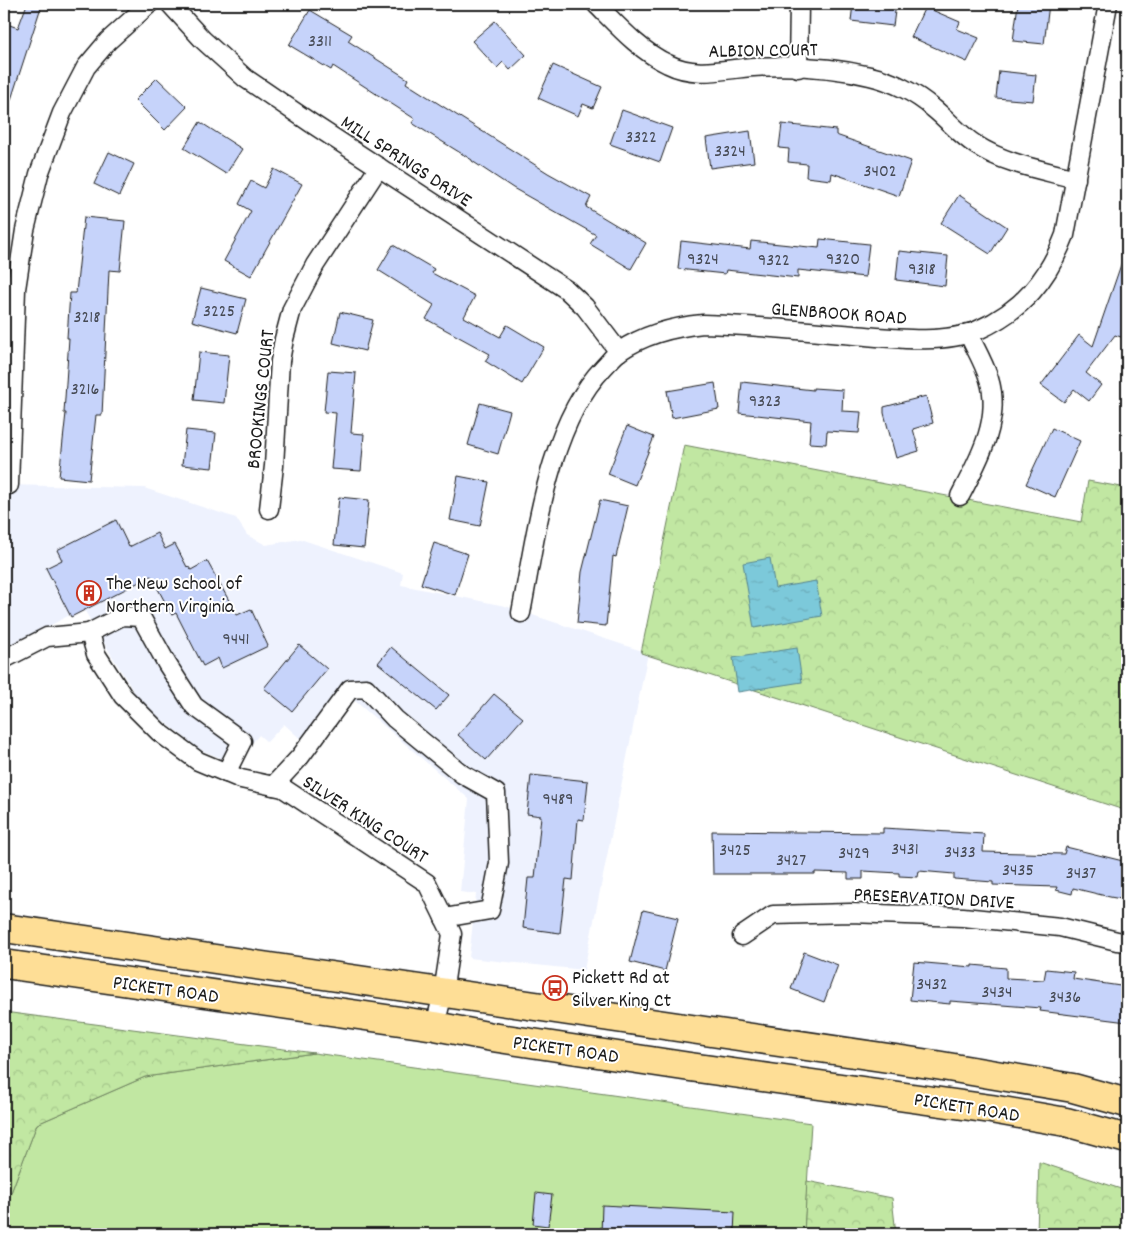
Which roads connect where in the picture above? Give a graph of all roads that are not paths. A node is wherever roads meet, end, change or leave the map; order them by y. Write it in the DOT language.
graph roads {
  1 [pos="149,4"];
  2 [pos="170,4"];
  3 [pos="596,4"];
  4 [pos="799,4"];
  5 [pos="1108,4"];
  6 [pos="798,68"];
  7 [pos="379,167"];
  8 [pos="1076,179"];
  9 [pos="968,333"];
  10 [pos="619,352"];
  11 [pos="9,485"];
  12 [pos="960,496"];
  13 [pos="269,510"];
  14 [pos="521,613"];
  15 [pos="89,633"];
  16 [pos="4,659"];
  17 [pos="226,772"];
  18 [pos="273,786"];
  19 [pos="444,918"];
  20 [pos="4,928"];
  21 [pos="742,936"];
  22 [pos="1127,942"];
  23 [pos="4,964"];
  24 [pos="443,993"];
  25 [pos="435,1026"];
  26 [pos="1127,1103"];
  27 [pos="1127,1139"];
  1 -- 11 [label="street"];
  2 -- 7 [label="street, MILL SPRINGS DRIVE"];
  3 -- 6 [label="street, ALBION COURT"];
  4 -- 6 [label="street"];
  5 -- 8 [label="street, GLENBROOK ROAD"];
  6 -- 8 [label="street, ALBION COURT"];
  7 -- 10 [label="street, MILL SPRINGS DRIVE"];
  7 -- 13 [label="street, BROOKINGS COURT"];
  8 -- 9 [label="street, GLENBROOK ROAD"];
  9 -- 10 [label="street, GLENBROOK ROAD"];
  9 -- 12 [label="street"];
  10 -- 14 [label="street, GLENBROOK ROAD"];
  15 -- 16 [label="street"];
  15 -- 17 [label="street, SILVER KING COURT"];
  15 -- 17 [label="street"];
  17 -- 18 [label="street, SILVER KING COURT"];
  18 -- 19 [label="street, SILVER KING COURT"];
  18 -- 19 [label="street, SILVER KING COURT"];
  19 -- 24 [label="street, SILVER KING COURT"];
  20 -- 24 [label="main road, PICKETT ROAD"];
  21 -- 22 [label="street, PRESERVATION DRIVE"];
  23 -- 25 [label="main road, PICKETT ROAD"];
  24 -- 25 [label="street, SILVER KING COURT"];
  24 -- 26 [label="main road, PICKETT ROAD"];
  25 -- 27 [label="main road, PICKETT ROAD"];
}
